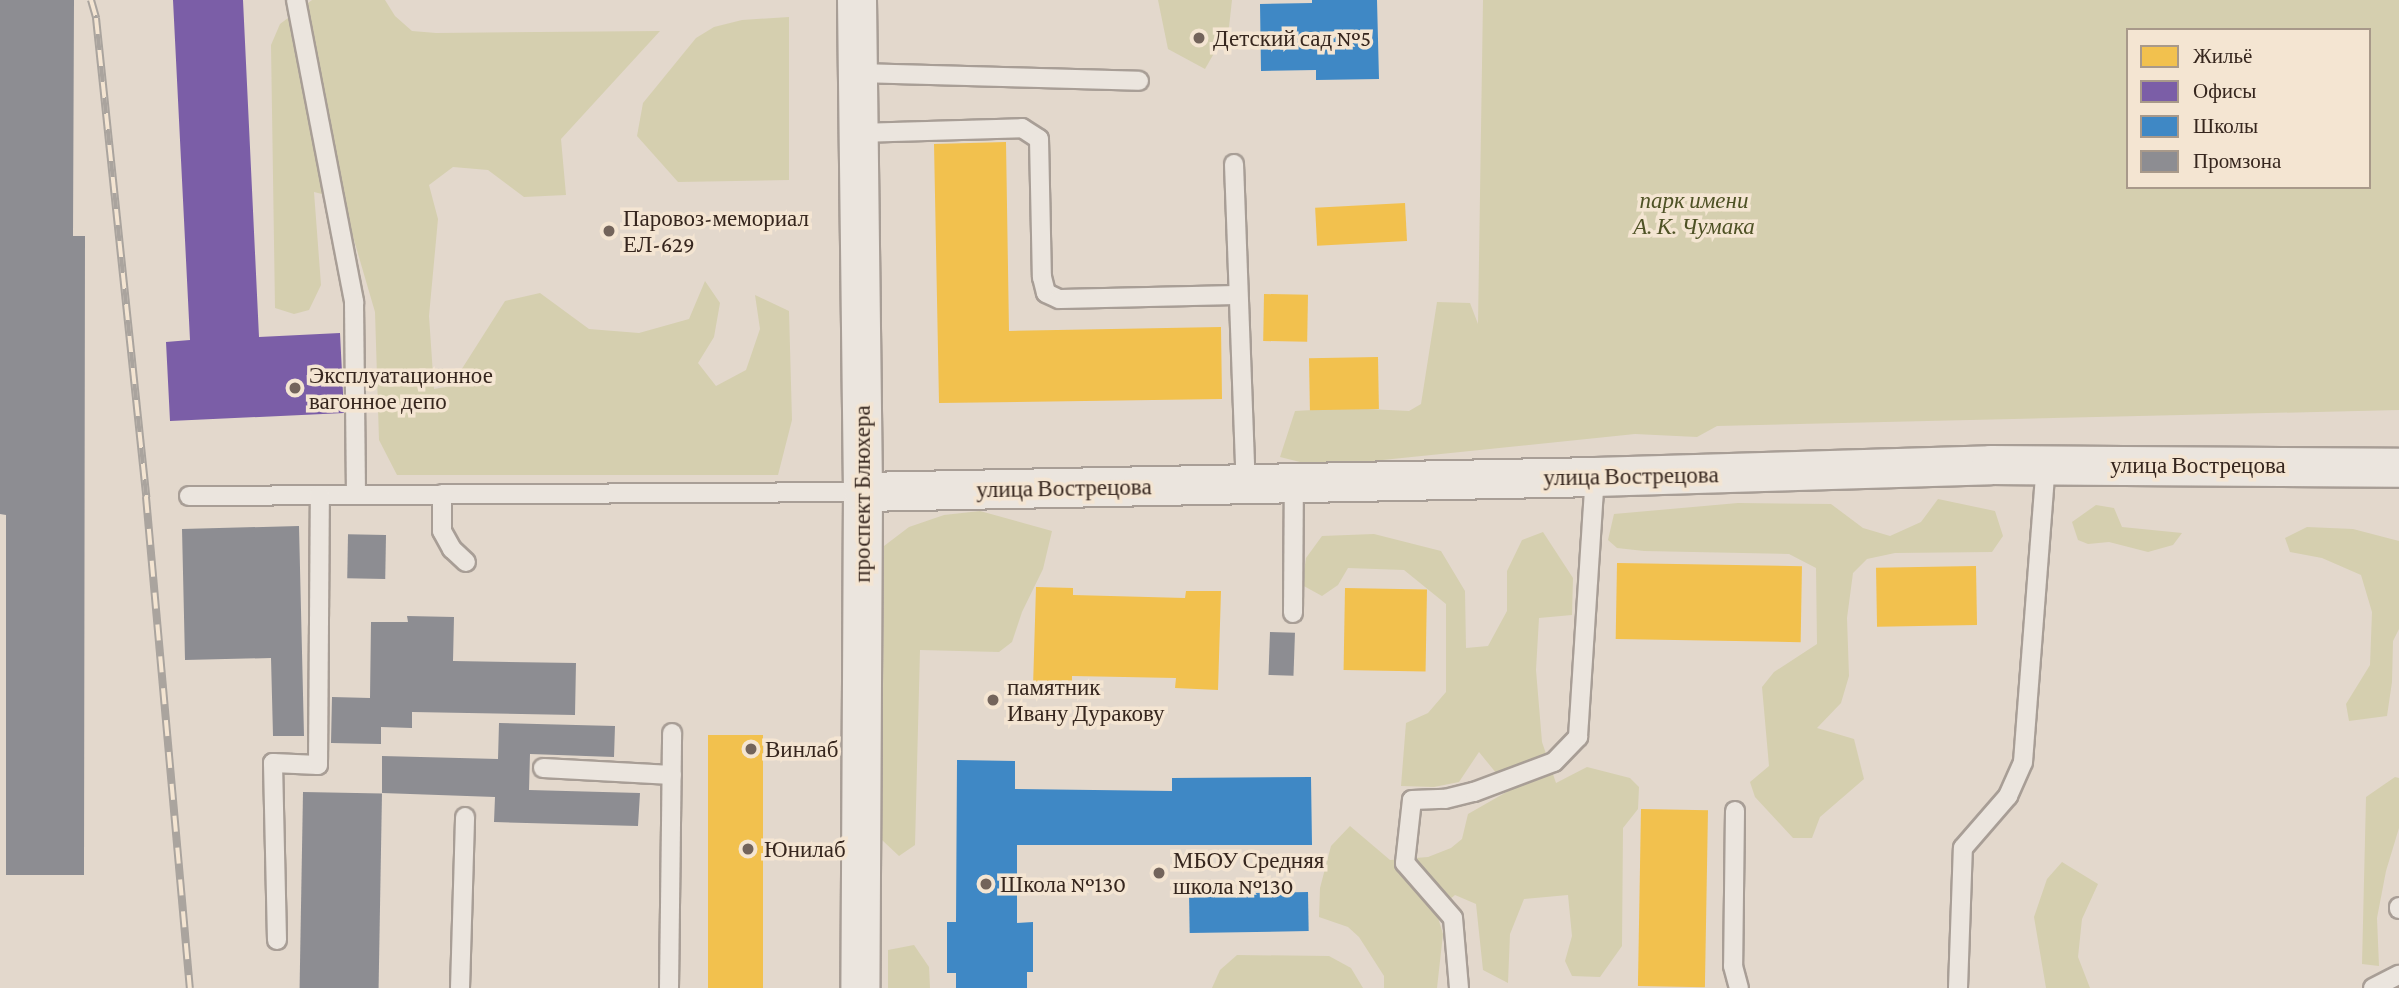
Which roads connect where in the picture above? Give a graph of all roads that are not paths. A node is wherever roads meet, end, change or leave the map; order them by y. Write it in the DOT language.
graph roads {
  1 [pos="296,0"];
  2 [pos="857,0"];
  3 [pos="858,73"];
  4 [pos="1139,81"];
  5 [pos="858,133"];
  6 [pos="1234,164"];
  7 [pos="1238,295"];
  8 [pos="2046,465"];
  9 [pos="2399,468"];
  10 [pos="1595,477"];
  11 [pos="1294,483"];
  12 [pos="1246,484"];
  13 [pos="863,492"];
  14 [pos="356,494"];
  15 [pos="442,494"];
  16 [pos="320,495"];
  17 [pos="189,496"];
  18 [pos="466,562"];
  19 [pos="1293,613"];
  20 [pos="672,733"];
  21 [pos="542,768"];
  22 [pos="672,775"];
  23 [pos="1735,811"];
  24 [pos="466,817"];
  25 [pos="277,940"];
  26 [pos="2399,975"];
  27 [pos="460,988"];
  28 [pos="669,988"];
  29 [pos="860,988"];
  30 [pos="1460,988"];
  31 [pos="1739,988"];
  32 [pos="1958,988"];
  33 [pos="2373,988"];
  1 -- 14 [label="lane"];
  2 -- 3 [label="street, проспект Блюхера"];
  3 -- 4 [label="lane"];
  3 -- 5 [label="street, проспект Блюхера"];
  5 -- 7 [label="lane"];
  5 -- 13 [label="street, проспект Блюхера"];
  6 -- 7 [label="lane"];
  7 -- 12 [label="lane"];
  8 -- 9 [label="street, улица Вострецова"];
  8 -- 10 [label="street, улица Вострецова"];
  8 -- 32 [label="lane"];
  10 -- 11 [label="street, улица Вострецова"];
  10 -- 30 [label="lane"];
  11 -- 12 [label="street, улица Вострецова"];
  11 -- 19 [label="lane"];
  12 -- 13 [label="street, улица Вострецова"];
  13 -- 15 [label="lane"];
  13 -- 29 [label="street, проспект Блюхера"];
  14 -- 15 [label="lane"];
  14 -- 16 [label="lane"];
  15 -- 18 [label="lane"];
  16 -- 17 [label="lane"];
  16 -- 25 [label="lane"];
  20 -- 22 [label="lane"];
  21 -- 22 [label="lane"];
  22 -- 28 [label="lane"];
  23 -- 31 [label="lane"];
  24 -- 27 [label="lane"];
  26 -- 33 [label="lane"];
}
